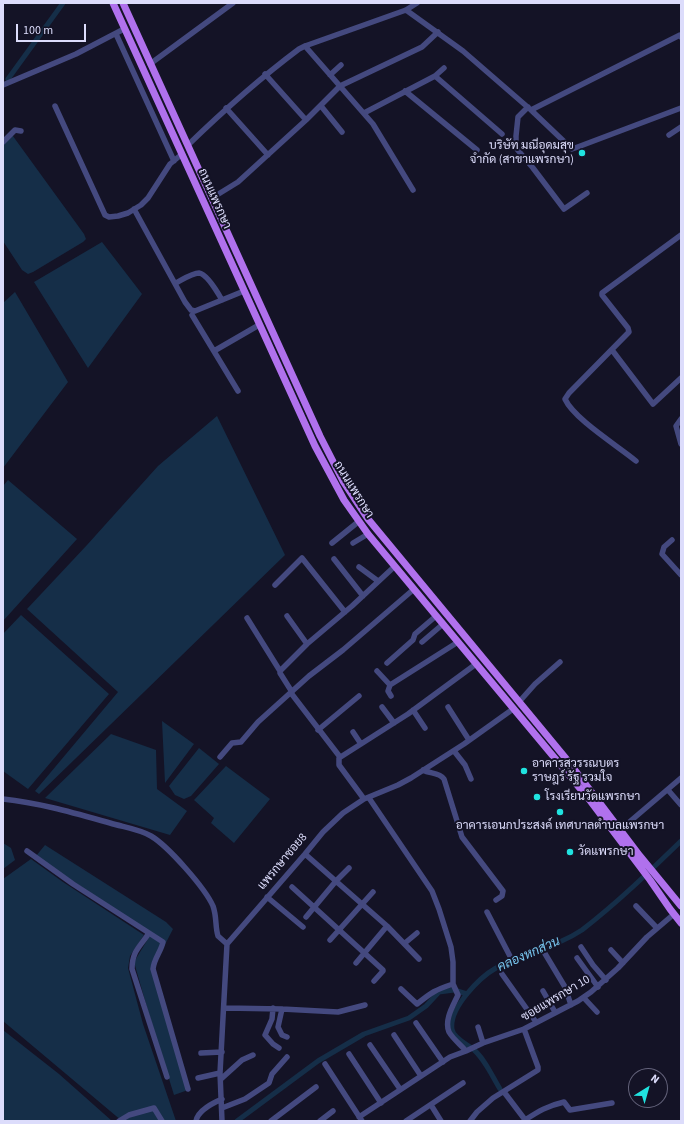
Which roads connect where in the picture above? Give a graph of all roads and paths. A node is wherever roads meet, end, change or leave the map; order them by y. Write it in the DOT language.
graph roads {
  1 [pos="113,3"];
  2 [pos="123,3"];
  3 [pos="232,3"];
  4 [pos="418,3"];
  5 [pos="406,10"];
  6 [pos="124,29"];
  7 [pos="438,32"];
  8 [pos="116,34"];
  9 [pos="681,37"];
  10 [pos="304,46"];
  11 [pos="150,64"];
  12 [pos="341,65"];
  13 [pos="444,68"];
  14 [pos="265,74"];
  15 [pos="330,75"];
  16 [pos="435,76"];
  17 [pos="3,85"];
  18 [pos="340,86"];
  19 [pos="405,91"];
  20 [pos="55,106"];
  21 [pos="321,106"];
  22 [pos="226,108"];
  23 [pos="530,108"];
  24 [pos="681,108"];
  25 [pos="364,113"];
  26 [pos="306,120"];
  27 [pos="681,127"];
  28 [pos="22,131"];
  29 [pos="342,132"];
  30 [pos="502,134"];
  31 [pos="669,135"];
  32 [pos="3,142"];
  33 [pos="188,145"];
  34 [pos="477,150"];
  35 [pos="182,154"];
  36 [pos="268,155"];
  37 [pos="174,161"];
  38 [pos="413,190"];
  39 [pos="588,193"];
  40 [pos="212,198"];
  41 [pos="134,209"];
  42 [pos="681,235"];
  43 [pos="247,276"];
  44 [pos="239,280"];
  45 [pos="176,283"];
  46 [pos="244,291"];
  47 [pos="222,300"];
  48 [pos="192,315"];
  49 [pos="259,325"];
  50 [pos="612,350"];
  51 [pos="214,351"];
  52 [pos="681,378"];
  53 [pos="238,392"];
  54 [pos="681,419"];
  55 [pos="681,444"];
  56 [pos="636,461"];
  57 [pos="358,522"];
  58 [pos="368,534"];
  59 [pos="672,540"];
  60 [pos="332,543"];
  61 [pos="353,543"];
  62 [pos="334,560"];
  63 [pos="395,566"];
  64 [pos="359,568"];
  65 [pos="681,575"];
  66 [pos="378,581"];
  67 [pos="275,585"];
  68 [pos="414,589"];
  69 [pos="363,596"];
  70 [pos="344,612"];
  71 [pos="287,616"];
  72 [pos="436,616"];
  73 [pos="247,618"];
  74 [pos="443,624"];
  75 [pos="422,642"];
  76 [pos="458,642"];
  77 [pos="307,644"];
  78 [pos="560,662"];
  79 [pos="387,664"];
  80 [pos="476,664"];
  81 [pos="280,671"];
  82 [pos="377,671"];
  83 [pos="390,685"];
  84 [pos="291,693"];
  85 [pos="359,696"];
  86 [pos="391,696"];
  87 [pos="519,702"];
  88 [pos="382,707"];
  89 [pos="448,707"];
  90 [pos="513,709"];
  91 [pos="413,710"];
  92 [pos="394,723"];
  93 [pos="426,728"];
  94 [pos="318,730"];
  95 [pos="353,732"];
  96 [pos="469,740"];
  97 [pos="361,744"];
  98 [pos="454,751"];
  99 [pos="220,757"];
  100 [pos="340,757"];
  101 [pos="423,770"];
  102 [pos="681,778"];
  103 [pos="471,779"];
  104 [pos="668,790"];
  105 [pos="366,798"];
  106 [pos="3,799"];
  107 [pos="681,805"];
  108 [pos="620,830"];
  109 [pos="27,851"];
  110 [pos="305,854"];
  111 [pos="644,867"];
  112 [pos="349,868"];
  113 [pos="653,877"];
  114 [pos="336,881"];
  115 [pos="292,887"];
  116 [pos="373,892"];
  117 [pos="267,898"];
  118 [pos="496,900"];
  119 [pos="363,904"];
  120 [pos="636,906"];
  121 [pos="681,906"];
  122 [pos="314,908"];
  123 [pos="487,912"];
  124 [pos="674,914"];
  125 [pos="306,917"];
  126 [pos="681,923"];
  127 [pos="387,926"];
  128 [pos="303,927"];
  129 [pos="657,928"];
  130 [pos="340,930"];
  131 [pos="149,933"];
  132 [pos="417,933"];
  133 [pos="330,940"];
  134 [pos="405,943"];
  135 [pos="227,944"];
  136 [pos="541,947"];
  137 [pos="581,947"];
  138 [pos="611,950"];
  139 [pos="365,952"];
  140 [pos="577,958"];
  141 [pos="419,959"];
  142 [pos="512,960"];
  143 [pos="356,963"];
  144 [pos="623,963"];
  145 [pos="502,974"];
  146 [pos="606,980"];
  147 [pos="374,981"];
  148 [pos="598,987"];
  149 [pos="455,988"];
  150 [pos="401,990"];
  151 [pos="543,991"];
  152 [pos="584,998"];
  153 [pos="365,1005"];
  154 [pos="571,1005"];
  155 [pos="225,1008"];
  156 [pos="273,1008"];
  157 [pos="282,1008"];
  158 [pos="556,1012"];
  159 [pos="597,1012"];
  160 [pos="536,1022"];
  161 [pos="416,1023"];
  162 [pos="478,1027"];
  163 [pos="524,1029"];
  164 [pos="394,1035"];
  165 [pos="287,1037"];
  166 [pos="481,1044"];
  167 [pos="370,1045"];
  168 [pos="279,1048"];
  169 [pos="468,1050"];
  170 [pos="222,1052"];
  171 [pos="201,1053"];
  172 [pos="253,1054"];
  173 [pos="349,1054"];
  174 [pos="287,1057"];
  175 [pos="443,1062"];
  176 [pos="324,1064"];
  177 [pos="220,1076"];
  178 [pos="421,1076"];
  179 [pos="167,1077"];
  180 [pos="198,1078"];
  181 [pos="463,1083"];
  182 [pos="316,1087"];
  183 [pos="188,1089"];
  184 [pos="400,1089"];
  185 [pos="504,1092"];
  186 [pos="222,1099"];
  187 [pos="612,1102"];
  188 [pos="381,1103"];
  189 [pos="431,1106"];
  190 [pos="222,1108"];
  191 [pos="333,1111"];
  192 [pos="361,1119"];
  193 [pos="410,1120"];
  194 [pos="119,1121"];
  195 [pos="162,1121"];
  196 [pos="196,1121"];
  197 [pos="222,1121"];
  198 [pos="271,1121"];
  199 [pos="320,1121"];
  200 [pos="441,1121"];
  201 [pos="470,1121"];
  202 [pos="526,1121"];
  1 -- 6 [label="main road, ถนนแพรกษา"];
  2 -- 11 [label="main road, ถนนแพรกษา"];
  3 -- 11 [label="street"];
  4 -- 5 [label="street"];
  5 -- 7 [label="street"];
  5 -- 10 [label="street"];
  6 -- 8 [label="street"];
  6 -- 35 [label="main road, ถนนแพรกษา"];
  7 -- 18 [label="street"];
  7 -- 23 [label="street"];
  8 -- 17 [label="street"];
  8 -- 37 [label="street"];
  9 -- 23 [label="street"];
  10 -- 14 [label="street"];
  10 -- 15 [label="street"];
  11 -- 33 [label="main road, ถนนแพรกษา"];
  12 -- 15 [label="street"];
  13 -- 16 [label="street"];
  14 -- 22 [label="street"];
  14 -- 26 [label="street"];
  15 -- 18 [label="street"];
  16 -- 19 [label="street"];
  16 -- 30 [label="street"];
  18 -- 21 [label="street"];
  18 -- 25 [label="street"];
  19 -- 25 [label="street"];
  19 -- 34 [label="street"];
  20 -- 41 [label="street"];
  21 -- 26 [label="street"];
  21 -- 29 [label="street"];
  22 -- 33 [label="street"];
  22 -- 36 [label="street"];
  23 -- 24 [label="street"];
  23 -- 39 [label="street"];
  25 -- 38 [label="street"];
  26 -- 36 [label="street"];
  27 -- 31 [label="street"];
  28 -- 32 [label="street"];
  33 -- 40 [label="main road, ถนนแพรกษา"];
  35 -- 37 [label="street"];
  35 -- 44 [label="main road, ถนนแพรกษา"];
  36 -- 40 [label="street"];
  37 -- 41 [label="street"];
  40 -- 43 [label="main road, ถนนแพรกษา"];
  41 -- 45 [label="street"];
  42 -- 50 [label="street"];
  43 -- 44 [label="main road"];
  43 -- 87 [label="main road, ถนนแพรกษา"];
  44 -- 46 [label="main road, ถนนแพรกษา"];
  45 -- 47 [label="street"];
  45 -- 47 [label="street"];
  46 -- 47 [label="street"];
  46 -- 49 [label="main road, ถนนแพรกษา"];
  48 -- 51 [label="street"];
  49 -- 51 [label="street"];
  49 -- 57 [label="main road, ถนนแพรกษา"];
  50 -- 52 [label="street"];
  50 -- 56 [label="street"];
  51 -- 53 [label="street"];
  54 -- 55 [label="street"];
  57 -- 58 [label="main road, ถนนแพรกษา"];
  57 -- 60 [label="street"];
  58 -- 61 [label="street"];
  58 -- 63 [label="main road, ถนนแพรกษา"];
  59 -- 65 [label="street"];
  62 -- 69 [label="street"];
  63 -- 66 [label="street"];
  63 -- 68 [label="main road, ถนนแพรกษา"];
  64 -- 66 [label="street"];
  66 -- 69 [label="street"];
  67 -- 70 [label="street"];
  68 -- 72 [label="main road, ถนนแพรกษา"];
  68 -- 84 [label="street"];
  69 -- 70 [label="street"];
  70 -- 77 [label="street"];
  71 -- 77 [label="street"];
  72 -- 74 [label="main road, ถนนแพรกษา"];
  72 -- 79 [label="street"];
  73 -- 81 [label="street"];
  74 -- 75 [label="street"];
  74 -- 76 [label="main road, ถนนแพรกษา"];
  76 -- 80 [label="main road, ถนนแพรกษา"];
  76 -- 83 [label="street"];
  77 -- 81 [label="street"];
  78 -- 87 [label="street"];
  80 -- 90 [label="main road, ถนนแพรกษา"];
  80 -- 91 [label="street"];
  81 -- 84 [label="street"];
  82 -- 83 [label="street"];
  83 -- 86 [label="street"];
  84 -- 94 [label="street"];
  84 -- 99 [label="street"];
  85 -- 94 [label="street"];
  87 -- 108 [label="main road, ถนนแพรกษา"];
  88 -- 92 [label="street"];
  89 -- 96 [label="street"];
  90 -- 96 [label="street, แพรกษาซอย8"];
  90 -- 111 [label="main road, ถนนแพรกษา"];
  91 -- 92 [label="street"];
  91 -- 93 [label="street"];
  92 -- 97 [label="street"];
  94 -- 100 [label="street"];
  95 -- 97 [label="street"];
  96 -- 98 [label="street, แพรกษาซอย8"];
  97 -- 100 [label="street"];
  98 -- 101 [label="street, แพรกษาซอย8"];
  98 -- 103 [label="street"];
  100 -- 105 [label="street"];
  101 -- 105 [label="street, แพรกษาซอย8"];
  101 -- 118 [label="street"];
  102 -- 104 [label="street"];
  104 -- 107 [label="street"];
  104 -- 108 [label="street"];
  105 -- 110 [label="street, แพรกษาซอย8"];
  105 -- 149 [label="street"];
  106 -- 135 [label="street"];
  108 -- 111 [label="main road, ถนนแพรกษา"];
  109 -- 131 [label="street"];
  110 -- 114 [label="street"];
  110 -- 117 [label="street, แพรกษาซอย8"];
  111 -- 113 [label="main road, ถนนแพรกษา"];
  112 -- 114 [label="street"];
  113 -- 121 [label="main road, ถนนแพรกษา"];
  113 -- 124 [label="main road, ถนนแพรกษา"];
  114 -- 119 [label="street"];
  114 -- 122 [label="street"];
  115 -- 122 [label="street"];
  116 -- 119 [label="street"];
  117 -- 128 [label="street"];
  117 -- 135 [label="street, แพรกษาซอย8"];
  119 -- 127 [label="street"];
  119 -- 130 [label="street"];
  120 -- 129 [label="street"];
  122 -- 125 [label="street"];
  122 -- 130 [label="street"];
  123 -- 142 [label="street"];
  124 -- 126 [label="main road, ถนนแพรกษา"];
  124 -- 129 [label="street, ซอยแพรกษา 10"];
  127 -- 134 [label="street"];
  127 -- 139 [label="street"];
  129 -- 144 [label="street, ซอยแพรกษา 10"];
  130 -- 133 [label="street"];
  130 -- 139 [label="street"];
  131 -- 179 [label="street"];
  131 -- 183 [label="street"];
  132 -- 134 [label="street"];
  134 -- 141 [label="street"];
  135 -- 155 [label="street"];
  136 -- 154 [label="street"];
  137 -- 146 [label="street"];
  138 -- 144 [label="street"];
  139 -- 143 [label="street"];
  139 -- 147 [label="street"];
  140 -- 148 [label="street"];
  144 -- 146 [label="street, ซอยแพรกษา 10"];
  145 -- 160 [label="street"];
  146 -- 148 [label="street, ซอยแพรกษา 10"];
  148 -- 152 [label="street, ซอยแพรกษา 10"];
  149 -- 150 [label="street"];
  149 -- 169 [label="street"];
  151 -- 158 [label="street"];
  152 -- 154 [label="street, ซอยแพรกษา 10"];
  152 -- 159 [label="street"];
  153 -- 157 [label="street"];
  154 -- 158 [label="street, ซอยแพรกษา 10"];
  155 -- 156 [label="street"];
  155 -- 170 [label="street"];
  156 -- 157 [label="street"];
  156 -- 168 [label="street"];
  157 -- 165 [label="street"];
  158 -- 160 [label="street, ซอยแพรกษา 10"];
  160 -- 163 [label="street, ซอยแพรกษา 10"];
  161 -- 175 [label="street"];
  162 -- 166 [label="street"];
  163 -- 166 [label="street"];
  163 -- 185 [label="street, ซอยแพรกษา 10"];
  164 -- 178 [label="street"];
  166 -- 169 [label="street"];
  167 -- 184 [label="street"];
  169 -- 175 [label="street"];
  170 -- 171 [label="street"];
  170 -- 177 [label="street"];
  172 -- 177 [label="street"];
  173 -- 188 [label="street"];
  174 -- 190 [label="street"];
  175 -- 178 [label="street"];
  176 -- 192 [label="street"];
  177 -- 180 [label="street"];
  177 -- 186 [label="street"];
  178 -- 184 [label="street"];
  181 -- 189 [label="street"];
  182 -- 198 [label="street"];
  184 -- 188 [label="street"];
  185 -- 201 [label="street, ซอยแพรกษา 10"];
  185 -- 202 [label="street"];
  186 -- 190 [label="street"];
  186 -- 196 [label="street"];
  187 -- 202 [label="street"];
  188 -- 192 [label="street"];
  189 -- 193 [label="street"];
  189 -- 200 [label="street"];
  190 -- 197 [label="street"];
  191 -- 199 [label="street"];
  194 -- 195 [label="street"];
}
